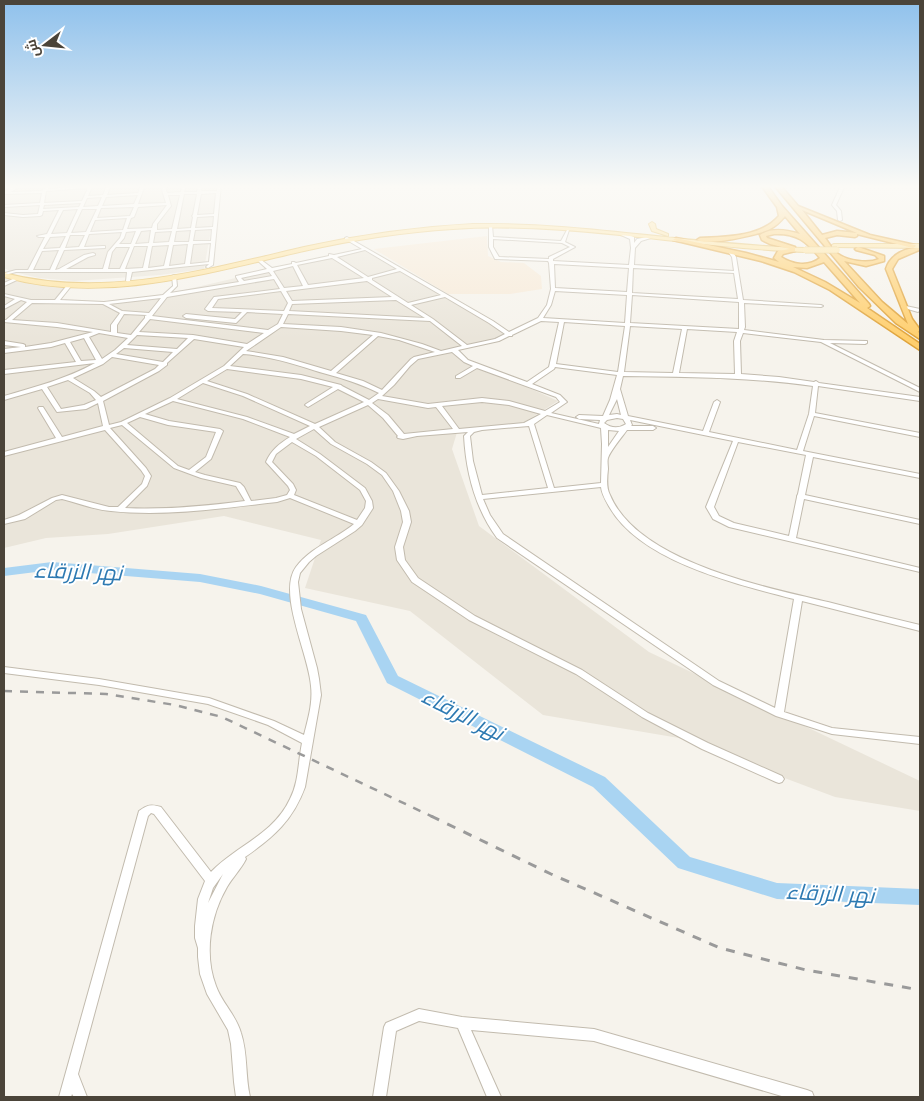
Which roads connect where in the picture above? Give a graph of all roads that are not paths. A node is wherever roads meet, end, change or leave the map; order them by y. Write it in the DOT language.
graph roads {
  1 [pos="48,236"];
  2 [pos="67,236"];
  3 [pos="86,236"];
  4 [pos="123,236"];
  5 [pos="136,236"];
  6 [pos="154,236"];
  7 [pos="172,236"];
  8 [pos="191,236"];
  9 [pos="212,236"];
  10 [pos="365,236"];
  11 [pos="566,236"];
  12 [pos="628,236"];
  13 [pos="658,236"];
  14 [pos="669,236"];
  15 [pos="740,236"];
  16 [pos="763,236"];
  17 [pos="799,236"];
  18 [pos="806,236"];
  19 [pos="858,236"];
  20 [pos="870,236"];
  21 [pos="652,237"];
  22 [pos="823,237"];
  23 [pos="491,238"];
  24 [pos="348,239"];
  25 [pos="676,239"];
  26 [pos="700,240"];
  27 [pos="809,240"];
  28 [pos="212,242"];
  29 [pos="563,242"];
  30 [pos="190,243"];
  31 [pos="171,244"];
  32 [pos="152,245"];
  33 [pos="114,246"];
  34 [pos="132,246"];
  35 [pos="918,247"];
  36 [pos="81,248"];
  37 [pos="366,248"];
  38 [pos="633,248"];
  39 [pos="793,248"];
  40 [pos="856,248"];
  41 [pos="61,249"];
  42 [pos="42,250"];
  43 [pos="836,251"];
  44 [pos="93,254"];
  45 [pos="331,255"];
  46 [pos="733,255"];
  47 [pos="824,258"];
  48 [pos="260,260"];
  49 [pos="550,261"];
  50 [pos="294,263"];
  51 [pos="213,265"];
  52 [pos="187,266"];
  53 [pos="632,266"];
  54 [pos="166,268"];
  55 [pos="86,269"];
  56 [pos="270,269"];
  57 [pos="401,269"];
  58 [pos="30,270"];
  59 [pos="59,270"];
  60 [pos="105,270"];
  61 [pos="122,270"];
  62 [pos="145,270"];
  63 [pos="52,271"];
  64 [pos="130,271"];
  65 [pos="735,272"];
  66 [pos="5,274"];
  67 [pos="188,276"];
  68 [pos="172,277"];
  69 [pos="275,277"];
  70 [pos="17,279"];
  71 [pos="369,279"];
  72 [pos="128,281"];
  73 [pos="153,281"];
  74 [pos="242,282"];
  75 [pos="4,285"];
  76 [pos="70,285"];
  77 [pos="173,287"];
  78 [pos="306,287"];
  79 [pos="553,289"];
  80 [pos="283,290"];
  81 [pos="629,293"];
  82 [pos="4,295"];
  83 [pos="163,296"];
  84 [pos="444,296"];
  85 [pos="397,298"];
  86 [pos="19,299"];
  87 [pos="31,300"];
  88 [pos="741,301"];
  89 [pos="56,302"];
  90 [pos="290,302"];
  91 [pos="104,303"];
  92 [pos="408,304"];
  93 [pos="821,306"];
  94 [pos="4,308"];
  95 [pos="904,309"];
  96 [pos="919,310"];
  97 [pos="123,312"];
  98 [pos="245,312"];
  99 [pos="286,314"];
  100 [pos="149,315"];
  101 [pos="540,319"];
  102 [pos="432,320"];
  103 [pos="6,321"];
  104 [pos="562,321"];
  105 [pos="280,324"];
  106 [pos="627,324"];
  107 [pos="889,325"];
  108 [pos="685,327"];
  109 [pos="741,331"];
  110 [pos="269,332"];
  111 [pos="97,333"];
  112 [pos="377,334"];
  113 [pos="114,335"];
  114 [pos="133,335"];
  115 [pos="510,336"];
  116 [pos="920,336"];
  117 [pos="86,337"];
  118 [pos="193,337"];
  119 [pos="67,341"];
  120 [pos="822,341"];
  121 [pos="865,342"];
  122 [pos="4,343"];
  123 [pos="122,346"];
  124 [pos="248,346"];
  125 [pos="466,347"];
  126 [pos="27,348"];
  127 [pos="920,348"];
  128 [pos="454,350"];
  129 [pos="4,351"];
  130 [pos="179,351"];
  131 [pos="241,352"];
  132 [pos="440,352"];
  133 [pos="112,355"];
  134 [pos="100,362"];
  135 [pos="79,363"];
  136 [pos="165,364"];
  137 [pos="553,365"];
  138 [pos="477,366"];
  139 [pos="226,367"];
  140 [pos="4,372"];
  141 [pos="333,374"];
  142 [pos="620,374"];
  143 [pos="676,374"];
  144 [pos="738,376"];
  145 [pos="458,377"];
  146 [pos="68,378"];
  147 [pos="203,381"];
  148 [pos="528,384"];
  149 [pos="816,384"];
  150 [pos="617,385"];
  151 [pos="43,386"];
  152 [pos="339,386"];
  153 [pos="920,390"];
  154 [pos="380,394"];
  155 [pos="5,396"];
  156 [pos="172,399"];
  157 [pos="920,399"];
  158 [pos="100,400"];
  159 [pos="370,402"];
  160 [pos="717,402"];
  161 [pos="308,405"];
  162 [pos="438,405"];
  163 [pos="41,408"];
  164 [pos="549,414"];
  165 [pos="812,414"];
  166 [pos="141,416"];
  167 [pos="604,418"];
  168 [pos="625,419"];
  169 [pos="123,423"];
  170 [pos="532,423"];
  171 [pos="314,426"];
  172 [pos="106,427"];
  173 [pos="604,427"];
  174 [pos="625,428"];
  175 [pos="480,429"];
  176 [pos="675,429"];
  177 [pos="458,431"];
  178 [pos="705,434"];
  179 [pos="920,435"];
  180 [pos="294,438"];
  181 [pos="60,439"];
  182 [pos="736,440"];
  183 [pos="4,444"];
  184 [pos="800,452"];
  185 [pos="6,453"];
  186 [pos="607,454"];
  187 [pos="810,454"];
  188 [pos="190,472"];
  189 [pos="920,476"];
  190 [pos="605,485"];
  191 [pos="552,490"];
  192 [pos="290,496"];
  193 [pos="800,496"];
  194 [pos="480,497"];
  195 [pos="249,503"];
  196 [pos="120,510"];
  197 [pos="4,522"];
  198 [pos="920,522"];
  199 [pos="359,523"];
  200 [pos="792,539"];
  201 [pos="920,570"];
  202 [pos="798,598"];
  203 [pos="920,628"];
  204 [pos="4,670"];
  205 [pos="779,714"];
  206 [pos="307,741"];
  207 [pos="920,741"];
  208 [pos="779,778"];
  209 [pos="253,846"];
  210 [pos="211,880"];
  211 [pos="205,950"];
  212 [pos="462,1024"];
  213 [pos="71,1072"];
  214 [pos="65,1097"];
  215 [pos="80,1097"];
  216 [pos="242,1097"];
  217 [pos="379,1097"];
  218 [pos="494,1097"];
  219 [pos="807,1097"];
  1 -- 42 [label="street"];
  2 -- 41 [label="street"];
  3 -- 36 [label="street"];
  4 -- 33 [label="street"];
  5 -- 34 [label="street"];
  6 -- 32 [label="street"];
  7 -- 31 [label="street"];
  8 -- 30 [label="street"];
  9 -- 28 [label="street"];
  10 -- 24 [label="main road"];
  11 -- 29 [label="street"];
  12 -- 38 [label="street"];
  13 -- 25 [label="main road"];
  14 -- 25 [label="main road"];
  15 -- 26 [label="highway"];
  16 -- 39 [label="highway"];
  17 -- 27 [label="highway"];
  18 -- 27 [label="highway"];
  19 -- 40 [label="highway"];
  20 -- 35 [label="highway"];
  21 -- 25 [label="main road"];
  21 -- 38 [label="street"];
  22 -- 43 [label="highway"];
  23 -- 29 [label="street"];
  23 -- 49 [label="street"];
  24 -- 37 [label="street"];
  24 -- 48 [label="main road"];
  24 -- 51 [label="main road"];
  25 -- 26 [label="main road"];
  25 -- 39 [label="main road"];
  25 -- 46 [label="highway"];
  26 -- 39 [label="main road"];
  27 -- 47 [label="highway"];
  28 -- 30 [label="street"];
  28 -- 51 [label="street"];
  29 -- 49 [label="street"];
  30 -- 31 [label="street"];
  30 -- 52 [label="street"];
  31 -- 32 [label="street"];
  31 -- 54 [label="street"];
  32 -- 34 [label="street"];
  32 -- 62 [label="street"];
  33 -- 34 [label="street"];
  33 -- 60 [label="street"];
  34 -- 61 [label="street"];
  35 -- 40 [label="main road"];
  35 -- 95 [label="highway"];
  36 -- 41 [label="street"];
  36 -- 44 [label="street"];
  37 -- 45 [label="street"];
  37 -- 57 [label="street"];
  38 -- 53 [label="street"];
  39 -- 43 [label="main road, bridge"];
  39 -- 47 [label="highway"];
  40 -- 43 [label="main road"];
  40 -- 43 [label="highway"];
  41 -- 42 [label="street"];
  41 -- 63 [label="street"];
  42 -- 58 [label="street"];
  43 -- 116 [label="highway"];
  44 -- 55 [label="street"];
  44 -- 59 [label="street"];
  45 -- 50 [label="street"];
  45 -- 71 [label="street"];
  46 -- 65 [label="street"];
  46 -- 107 [label="highway"];
  47 -- 107 [label="highway"];
  48 -- 56 [label="street"];
  48 -- 67 [label="main road"];
  49 -- 53 [label="street"];
  49 -- 79 [label="street"];
  50 -- 56 [label="street"];
  50 -- 78 [label="street"];
  51 -- 52 [label="street"];
  51 -- 68 [label="main road"];
  52 -- 54 [label="street"];
  53 -- 65 [label="street"];
  53 -- 81 [label="street"];
  54 -- 62 [label="street"];
  55 -- 59 [label="street"];
  55 -- 60 [label="street"];
  56 -- 69 [label="street"];
  56 -- 74 [label="street"];
  57 -- 71 [label="street"];
  57 -- 84 [label="street"];
  58 -- 63 [label="street"];
  58 -- 66 [label="street"];
  59 -- 63 [label="street"];
  60 -- 61 [label="street"];
  61 -- 64 [label="street"];
  62 -- 64 [label="street"];
  64 -- 72 [label="street"];
  65 -- 88 [label="street"];
  66 -- 70 [label="main road"];
  66 -- 72 [label="main road"];
  67 -- 68 [label="main road"];
  67 -- 77 [label="main road"];
  68 -- 72 [label="main road"];
  68 -- 73 [label="main road"];
  68 -- 77 [label="street"];
  69 -- 74 [label="street"];
  69 -- 80 [label="street"];
  70 -- 75 [label="street"];
  70 -- 76 [label="main road"];
  71 -- 78 [label="street"];
  71 -- 85 [label="street"];
  73 -- 76 [label="main road"];
  73 -- 77 [label="main road"];
  74 -- 83 [label="street"];
  76 -- 89 [label="street"];
  77 -- 83 [label="street"];
  78 -- 80 [label="street"];
  79 -- 81 [label="street"];
  79 -- 101 [label="street"];
  80 -- 90 [label="street"];
  80 -- 98 [label="street"];
  81 -- 88 [label="street"];
  81 -- 106 [label="street"];
  82 -- 86 [label="street"];
  83 -- 91 [label="street"];
  83 -- 100 [label="street"];
  84 -- 92 [label="street"];
  84 -- 115 [label="street"];
  85 -- 90 [label="street"];
  85 -- 92 [label="street"];
  86 -- 87 [label="street"];
  86 -- 94 [label="street"];
  87 -- 89 [label="street"];
  87 -- 103 [label="street"];
  88 -- 93 [label="street"];
  88 -- 109 [label="street"];
  89 -- 91 [label="street"];
  90 -- 99 [label="street"];
  91 -- 97 [label="street"];
  92 -- 102 [label="street"];
  95 -- 96 [label="street"];
  95 -- 116 [label="highway"];
  97 -- 100 [label="street"];
  97 -- 113 [label="street"];
  98 -- 99 [label="street"];
  98 -- 100 [label="street"];
  99 -- 102 [label="street"];
  99 -- 105 [label="street"];
  100 -- 110 [label="street"];
  100 -- 114 [label="street"];
  101 -- 104 [label="street"];
  101 -- 115 [label="street"];
  102 -- 125 [label="street"];
  103 -- 111 [label="street"];
  104 -- 106 [label="street"];
  104 -- 137 [label="street"];
  105 -- 110 [label="street"];
  105 -- 112 [label="street"];
  106 -- 108 [label="street"];
  106 -- 142 [label="street"];
  107 -- 127 [label="highway"];
  108 -- 109 [label="street"];
  108 -- 143 [label="street"];
  109 -- 120 [label="street"];
  109 -- 144 [label="street"];
  110 -- 124 [label="street"];
  111 -- 113 [label="street"];
  111 -- 117 [label="street"];
  112 -- 132 [label="street"];
  112 -- 141 [label="street"];
  113 -- 114 [label="street"];
  114 -- 118 [label="street"];
  114 -- 123 [label="street"];
  115 -- 125 [label="street"];
  117 -- 119 [label="street"];
  117 -- 134 [label="street"];
  118 -- 124 [label="street"];
  118 -- 130 [label="street"];
  119 -- 126 [label="street"];
  119 -- 135 [label="street"];
  120 -- 121 [label="street"];
  120 -- 153 [label="street"];
  122 -- 126 [label="street"];
  123 -- 130 [label="street"];
  123 -- 133 [label="street"];
  124 -- 131 [label="street"];
  125 -- 128 [label="street"];
  126 -- 129 [label="street"];
  128 -- 132 [label="street"];
  128 -- 138 [label="street"];
  130 -- 136 [label="street"];
  131 -- 139 [label="street"];
  131 -- 141 [label="street"];
  132 -- 154 [label="street"];
  133 -- 134 [label="street"];
  133 -- 136 [label="street"];
  134 -- 135 [label="street"];
  134 -- 146 [label="street"];
  135 -- 140 [label="street"];
  136 -- 158 [label="street"];
  137 -- 142 [label="street"];
  137 -- 148 [label="street"];
  138 -- 145 [label="street"];
  138 -- 148 [label="street"];
  139 -- 147 [label="street"];
  139 -- 152 [label="street"];
  141 -- 154 [label="street"];
  142 -- 143 [label="street"];
  142 -- 150 [label="street"];
  143 -- 144 [label="street"];
  144 -- 149 [label="street"];
  146 -- 151 [label="street"];
  146 -- 158 [label="street"];
  147 -- 156 [label="street"];
  147 -- 171 [label="street"];
  148 -- 164 [label="street"];
  149 -- 157 [label="street"];
  149 -- 165 [label="street"];
  150 -- 167 [label="street"];
  150 -- 168 [label="street"];
  151 -- 155 [label="street"];
  151 -- 158 [label="street"];
  152 -- 159 [label="street"];
  152 -- 161 [label="street"];
  154 -- 159 [label="street"];
  154 -- 162 [label="street"];
  156 -- 166 [label="street"];
  156 -- 180 [label="street"];
  158 -- 172 [label="street"];
  159 -- 171 [label="street"];
  159 -- 177 [label="street"];
  160 -- 178 [label="street"];
  162 -- 164 [label="street"];
  162 -- 177 [label="street"];
  163 -- 181 [label="street"];
  164 -- 167 [label="street"];
  164 -- 170 [label="street"];
  164 -- 173 [label="street"];
  165 -- 179 [label="street"];
  165 -- 184 [label="street"];
  166 -- 169 [label="street"];
  166 -- 188 [label="street"];
  167 -- 168 [label="street"];
  167 -- 173 [label="street"];
  168 -- 174 [label="street"];
  168 -- 176 [label="street"];
  169 -- 172 [label="street"];
  169 -- 188 [label="street"];
  170 -- 175 [label="street"];
  170 -- 191 [label="street"];
  171 -- 180 [label="street"];
  171 -- 208 [label="street"];
  172 -- 181 [label="street"];
  172 -- 196 [label="street"];
  173 -- 174 [label="street"];
  173 -- 186 [label="street"];
  174 -- 176 [label="street"];
  174 -- 186 [label="street"];
  175 -- 177 [label="street"];
  175 -- 194 [label="street"];
  176 -- 178 [label="street"];
  178 -- 182 [label="street"];
  180 -- 192 [label="street"];
  180 -- 199 [label="street"];
  181 -- 185 [label="street"];
  182 -- 184 [label="street"];
  182 -- 200 [label="street"];
  183 -- 185 [label="street"];
  184 -- 187 [label="street"];
  186 -- 190 [label="street"];
  187 -- 189 [label="street"];
  187 -- 193 [label="street"];
  188 -- 195 [label="street"];
  190 -- 191 [label="street"];
  190 -- 202 [label="street"];
  191 -- 194 [label="street"];
  192 -- 195 [label="street"];
  192 -- 199 [label="street"];
  193 -- 198 [label="street"];
  193 -- 200 [label="street"];
  194 -- 205 [label="street"];
  195 -- 196 [label="street"];
  196 -- 197 [label="street"];
  199 -- 206 [label="street"];
  200 -- 201 [label="street"];
  202 -- 203 [label="street"];
  202 -- 205 [label="street"];
  204 -- 206 [label="street"];
  205 -- 207 [label="street"];
  206 -- 209 [label="street"];
  209 -- 210 [label="street"];
  209 -- 211 [label="street"];
  210 -- 211 [label="street"];
  210 -- 213 [label="street"];
  211 -- 216 [label="street"];
  212 -- 217 [label="street"];
  212 -- 218 [label="street"];
  212 -- 219 [label="street"];
  213 -- 214 [label="street"];
  213 -- 215 [label="street"];
}
